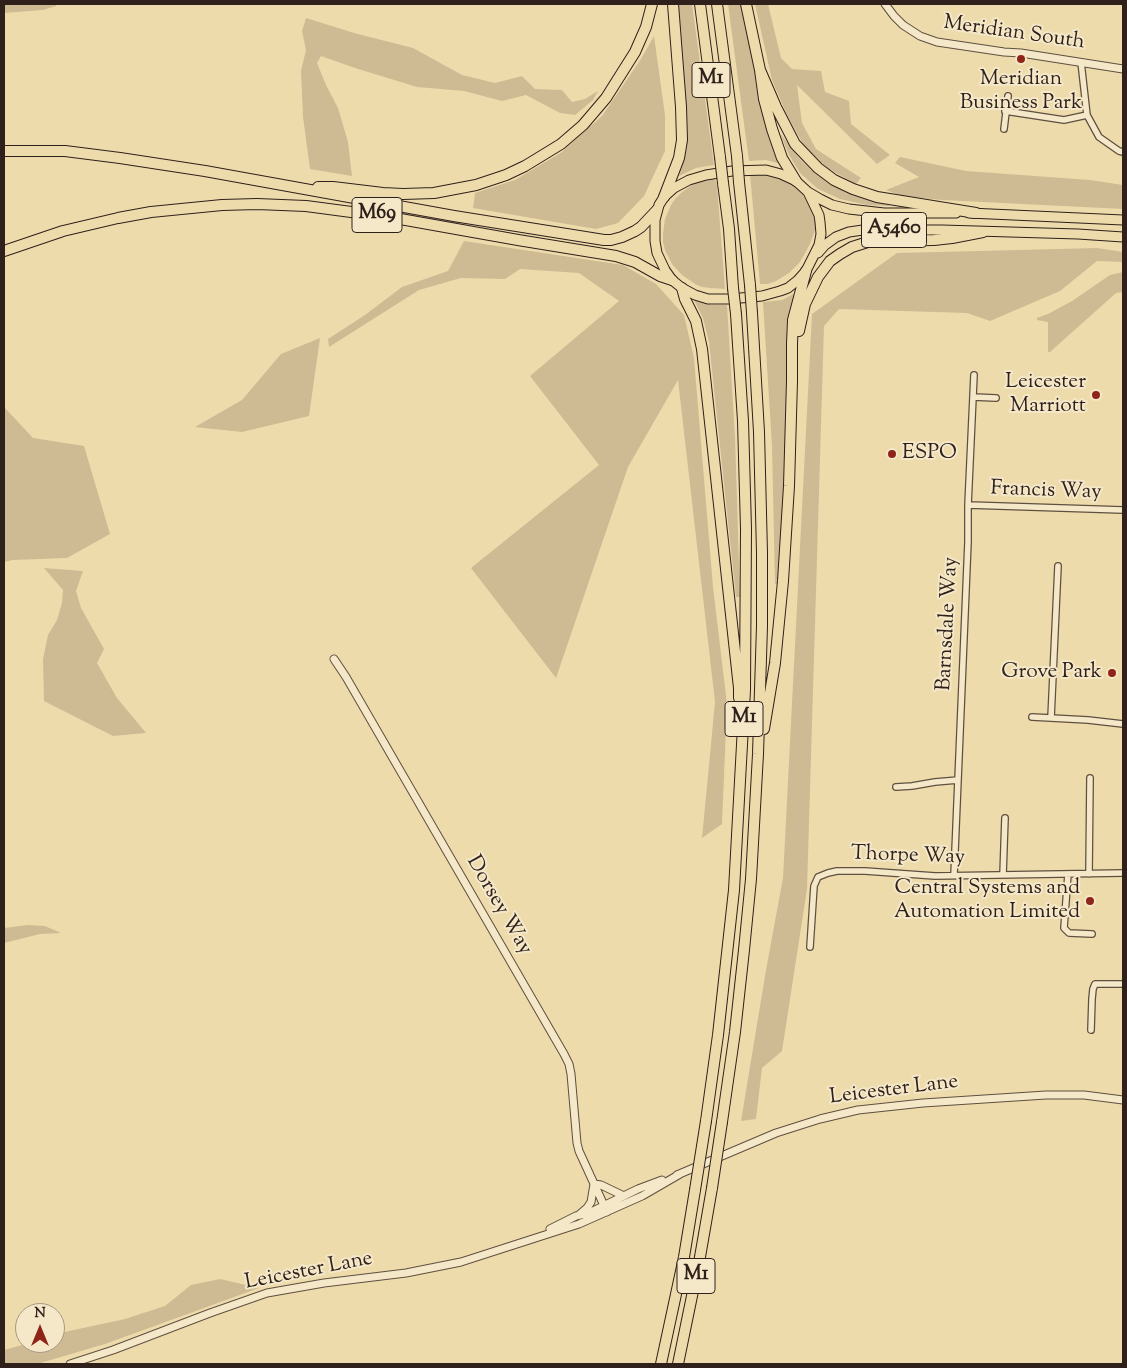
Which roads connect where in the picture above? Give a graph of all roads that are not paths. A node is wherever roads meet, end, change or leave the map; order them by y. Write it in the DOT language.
graph roads {
  1 [pos="652,4"];
  2 [pos="673,4"];
  3 [pos="700,4"];
  4 [pos="717,4"];
  5 [pos="746,4"];
  6 [pos="885,4"];
  7 [pos="1081,62"];
  8 [pos="1123,68"];
  9 [pos="760,70"];
  10 [pos="1008,96"];
  11 [pos="1005,111"];
  12 [pos="1088,115"];
  13 [pos="1004,130"];
  14 [pos="4,151"];
  15 [pos="1123,152"];
  16 [pos="796,181"];
  17 [pos="287,186"];
  18 [pos="808,192"];
  19 [pos="664,197"];
  20 [pos="657,210"];
  21 [pos="976,213"];
  22 [pos="1123,220"];
  23 [pos="983,232"];
  24 [pos="1123,237"];
  25 [pos="4,251"];
  26 [pos="814,257"];
  27 [pos="806,271"];
  28 [pos="672,280"];
  29 [pos="682,288"];
  30 [pos="974,375"];
  31 [pos="792,381"];
  32 [pos="973,397"];
  33 [pos="996,398"];
  34 [pos="968,505"];
  35 [pos="1123,510"];
  36 [pos="1058,566"];
  37 [pos="334,659"];
  38 [pos="1032,717"];
  39 [pos="1050,718"];
  40 [pos="1123,724"];
  41 [pos="757,775"];
  42 [pos="1090,778"];
  43 [pos="958,780"];
  44 [pos="740,784"];
  45 [pos="896,787"];
  46 [pos="1005,818"];
  47 [pos="1123,873"];
  48 [pos="1068,874"];
  49 [pos="1089,874"];
  50 [pos="954,875"];
  51 [pos="1003,875"];
  52 [pos="1092,934"];
  53 [pos="810,947"];
  54 [pos="1123,984"];
  55 [pos="1091,1030"];
  56 [pos="1123,1100"];
  57 [pos="680,1174"];
  58 [pos="594,1184"];
  59 [pos="624,1196"];
  60 [pos="606,1209"];
  61 [pos="576,1216"];
  62 [pos="531,1238"];
  63 [pos="70,1364"];
  64 [pos="661,1364"];
  65 [pos="678,1364"];
  1 -- 17 [label="highway, M69"];
  2 -- 19 [label="highway"];
  3 -- 44 [label="highway, M1, bridge"];
  4 -- 41 [label="highway, M1, bridge"];
  5 -- 9 [label="highway"];
  6 -- 7 [label="street, Meridian South"];
  7 -- 8 [label="street, Meridian South"];
  7 -- 12 [label="street"];
  9 -- 16 [label="highway"];
  9 -- 21 [label="highway"];
  10 -- 11 [label="street"];
  11 -- 12 [label="street"];
  11 -- 13 [label="street"];
  12 -- 15 [label="street"];
  14 -- 17 [label="highway, M69"];
  16 -- 18 [label="highway"];
  16 -- 19 [label="highway"];
  17 -- 20 [label="highway, M69"];
  18 -- 21 [label="highway, A5460"];
  18 -- 26 [label="highway"];
  19 -- 20 [label="highway"];
  20 -- 28 [label="highway"];
  21 -- 22 [label="highway, A5460"];
  23 -- 24 [label="highway, A5460"];
  23 -- 26 [label="highway, A5460"];
  23 -- 31 [label="highway"];
  25 -- 28 [label="highway, M69"];
  26 -- 27 [label="highway"];
  27 -- 29 [label="highway"];
  27 -- 31 [label="highway"];
  28 -- 29 [label="highway"];
  29 -- 44 [label="highway"];
  30 -- 32 [label="street, Barnsdale Way"];
  31 -- 41 [label="highway"];
  32 -- 33 [label="street"];
  32 -- 34 [label="street, Barnsdale Way"];
  34 -- 35 [label="street, Francis Way"];
  34 -- 43 [label="street, Barnsdale Way"];
  36 -- 39 [label="street"];
  37 -- 58 [label="street, Dorsey Way"];
  38 -- 39 [label="street"];
  39 -- 40 [label="street"];
  41 -- 65 [label="highway, M1, bridge"];
  42 -- 49 [label="street"];
  43 -- 45 [label="street"];
  43 -- 50 [label="street, Barnsdale Way"];
  44 -- 64 [label="highway, M1, bridge"];
  46 -- 51 [label="street"];
  47 -- 49 [label="street, Thorpe Way"];
  48 -- 49 [label="street, Thorpe Way"];
  48 -- 51 [label="street, Thorpe Way"];
  48 -- 52 [label="street"];
  50 -- 51 [label="street, Thorpe Way"];
  50 -- 53 [label="street, Thorpe Way"];
  54 -- 55 [label="street"];
  56 -- 57 [label="street, Leicester Lane"];
  57 -- 59 [label="street, Leicester Lane"];
  57 -- 60 [label="street, Leicester Lane"];
  58 -- 59 [label="street"];
  58 -- 60 [label="street, Dorsey Way"];
  58 -- 61 [label="street"];
  59 -- 60 [label="street, Leicester Lane"];
  60 -- 61 [label="street, Leicester Lane"];
  60 -- 62 [label="street, Leicester Lane"];
  61 -- 62 [label="street, Leicester Lane"];
  62 -- 63 [label="street, Leicester Lane"];
}
